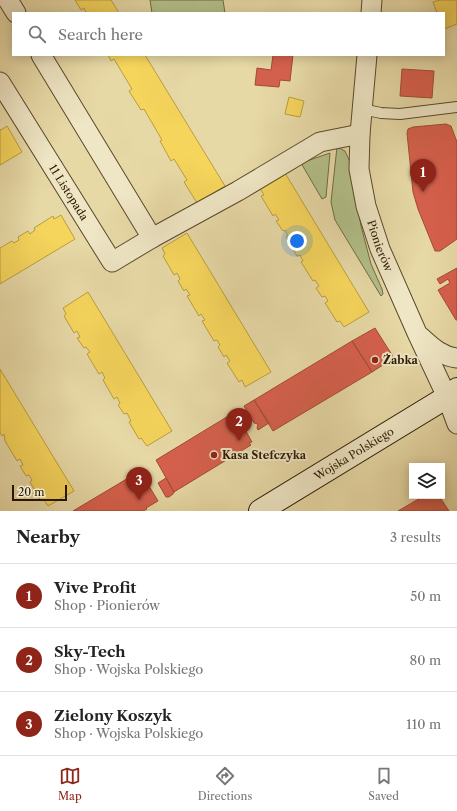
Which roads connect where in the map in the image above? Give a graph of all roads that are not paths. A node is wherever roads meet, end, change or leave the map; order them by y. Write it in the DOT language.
graph roads {
  1 [pos="8,0"];
  2 [pos="372,0"];
  3 [pos="15,12"];
  4 [pos="371,12"];
  5 [pos="42,56"];
  6 [pos="367,56"];
  7 [pos="0,82"];
  8 [pos="457,107"];
  9 [pos="362,108"];
  10 [pos="360,134"];
  11 [pos="152,238"];
  12 [pos="417,334"];
  13 [pos="457,358"];
  14 [pos="454,393"];
  15 [pos="457,424"];
  16 [pos="260,511"];
  1 -- 3 [label="street"];
  2 -- 4 [label="street"];
  5 -- 11 [label="street"];
  6 -- 9 [label="street, Pionierów"];
  7 -- 11 [label="street, 11 Listopada"];
  8 -- 9 [label="lane"];
  9 -- 10 [label="street, Pionierów"];
  10 -- 11 [label="street, 11 Listopada"];
  10 -- 12 [label="street, Pionierów"];
  12 -- 13 [label="street"];
  12 -- 14 [label="street, Pionierów"];
  14 -- 15 [label="street, Pionierów"];
  14 -- 16 [label="street, Wojska Polskiego"];
}
